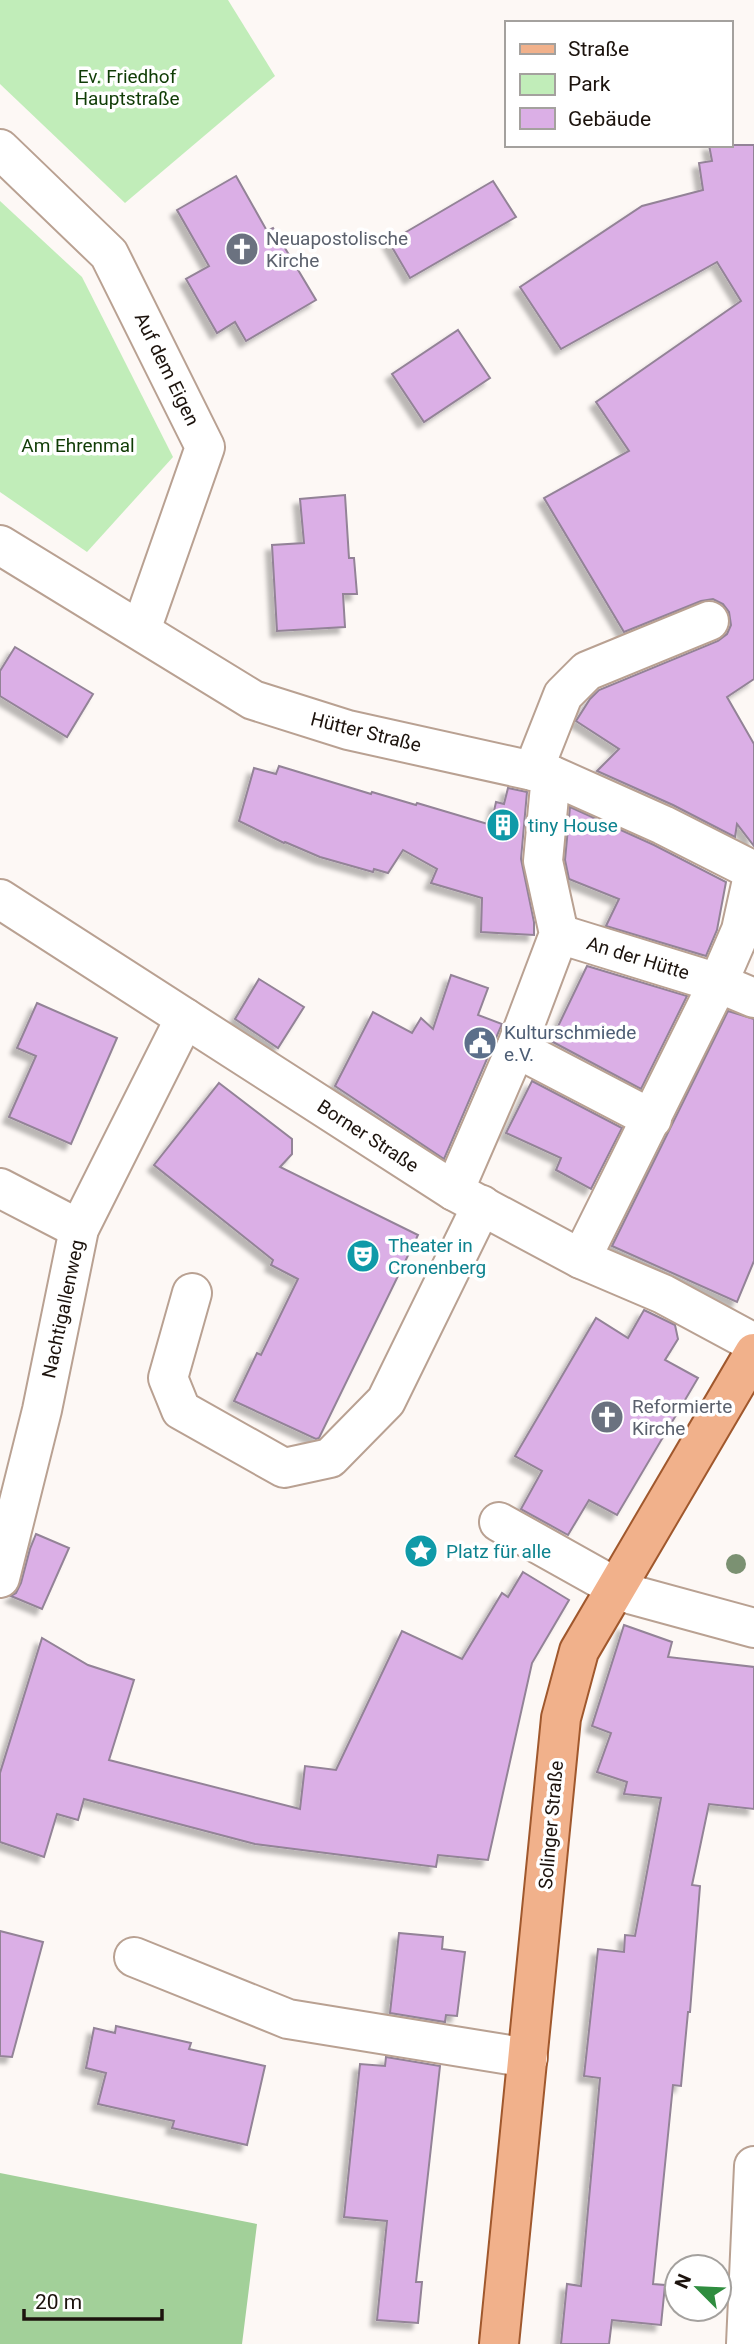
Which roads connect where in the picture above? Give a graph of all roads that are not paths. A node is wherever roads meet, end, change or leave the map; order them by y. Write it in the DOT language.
graph roads {
  1 [pos="0,149"];
  2 [pos="0,545"];
  3 [pos="709,621"];
  4 [pos="141,629"];
  5 [pos="542,773"];
  6 [pos="754,871"];
  7 [pos="0,899"];
  8 [pos="559,934"];
  9 [pos="718,983"];
  10 [pos="754,998"];
  11 [pos="185,1018"];
  12 [pos="516,1048"];
  13 [pos="652,1119"];
  14 [pos="0,1188"];
  15 [pos="468,1198"];
  16 [pos="79,1229"];
  17 [pos="581,1259"];
  18 [pos="192,1293"];
  19 [pos="754,1343"];
  20 [pos="754,1353"];
  21 [pos="499,1522"];
  22 [pos="0,1578"];
  23 [pos="617,1588"];
  24 [pos="754,1628"];
  25 [pos="134,1956"];
  26 [pos="528,2058"];
  27 [pos="754,2166"];
  28 [pos="499,2344"];
  29 [pos="746,2344"];
  1 -- 4 [label="street, Auf dem Eigen"];
  2 -- 4 [label="street, Hütter Straße"];
  3 -- 5 [label="street"];
  4 -- 5 [label="street, Hütter Straße"];
  5 -- 6 [label="street, Hütter Straße"];
  5 -- 8 [label="street"];
  6 -- 9 [label="street, An der Hütte"];
  7 -- 11 [label="street, Borner Straße"];
  8 -- 9 [label="street, An der Hütte"];
  8 -- 12 [label="street"];
  9 -- 10 [label="street, An der Hütte"];
  9 -- 13 [label="street, An der Hütte"];
  11 -- 15 [label="street, Borner Straße"];
  11 -- 16 [label="street, Nachtigallenweg"];
  12 -- 13 [label="street"];
  12 -- 15 [label="street"];
  13 -- 17 [label="street, An der Hütte"];
  14 -- 16 [label="street"];
  15 -- 17 [label="street, Borner Straße"];
  15 -- 18 [label="street"];
  16 -- 22 [label="street, Nachtigallenweg"];
  17 -- 19 [label="street, Borner Straße"];
  20 -- 23 [label="main road, Solinger Straße"];
  21 -- 23 [label="street"];
  23 -- 24 [label="street"];
  23 -- 26 [label="main road, Solinger Straße"];
  25 -- 26 [label="street"];
  26 -- 28 [label="main road, Solinger Straße"];
  27 -- 29 [label="street"];
}
